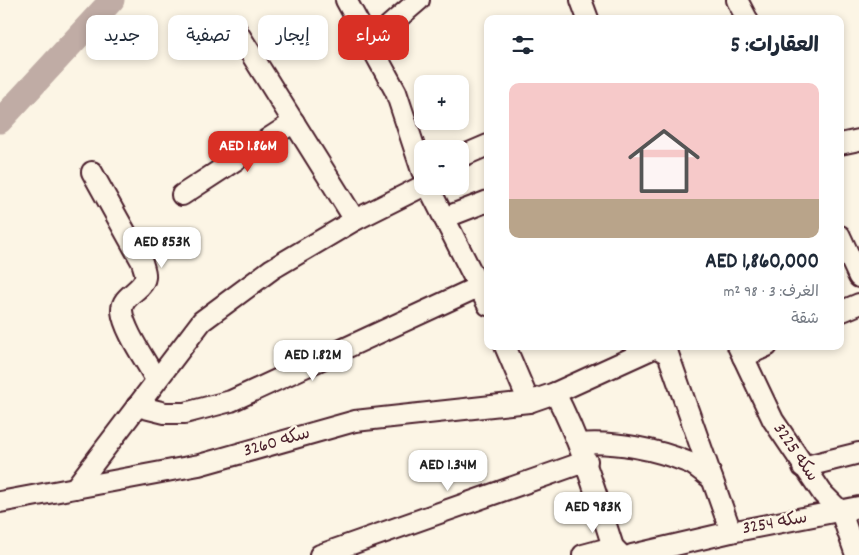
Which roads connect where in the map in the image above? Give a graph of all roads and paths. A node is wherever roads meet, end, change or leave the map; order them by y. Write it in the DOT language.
graph roads {
  1 [pos="346,0"];
  2 [pos="420,0"];
  3 [pos="581,0"];
  4 [pos="737,0"];
  5 [pos="354,15"];
  6 [pos="402,15"];
  7 [pos="587,15"];
  8 [pos="745,15"];
  9 [pos="248,49"];
  10 [pos="378,60"];
  11 [pos="294,122"];
  12 [pos="859,140"];
  13 [pos="844,143"];
  14 [pos="414,147"];
  15 [pos="484,147"];
  16 [pos="469,152"];
  17 [pos="92,172"];
  18 [pos="414,191"];
  19 [pos="182,195"];
  20 [pos="432,195"];
  21 [pos="484,203"];
  22 [pos="444,218"];
  23 [pos="356,220"];
  24 [pos="844,244"];
  25 [pos="844,275"];
  26 [pos="859,276"];
  27 [pos="484,296"];
  28 [pos="859,304"];
  29 [pos="844,310"];
  30 [pos="513,350"];
  31 [pos="649,350"];
  32 [pos="667,350"];
  33 [pos="741,352"];
  34 [pos="156,380"];
  35 [pos="555,393"];
  36 [pos="529,402"];
  37 [pos="137,406"];
  38 [pos="583,452"];
  39 [pos="859,453"];
  40 [pos="803,467"];
  41 [pos="712,479"];
  42 [pos="75,488"];
  43 [pos="0,502"];
  44 [pos="850,509"];
  45 [pos="731,532"];
  46 [pos="703,547"];
  47 [pos="617,551"];
  48 [pos="320,555"];
  49 [pos="583,555"];
  50 [pos="632,555"];
  51 [pos="856,555"];
  1 -- 5 [label="street"];
  2 -- 6 [label="street"];
  3 -- 7 [label="street"];
  4 -- 8 [label="street"];
  9 -- 11 [label="street"];
  10 -- 14 [label="street"];
  11 -- 19 [label="street"];
  11 -- 23 [label="street"];
  12 -- 13 [label="street"];
  15 -- 16 [label="street"];
  17 -- 34 [label="street"];
  18 -- 23 [label="street"];
  20 -- 22 [label="street"];
  21 -- 22 [label="street"];
  22 -- 27 [label="street"];
  23 -- 34 [label="street"];
  24 -- 26 [label="street"];
  25 -- 26 [label="street"];
  27 -- 37 [label="street"];
  28 -- 29 [label="street"];
  30 -- 36 [label="street"];
  31 -- 35 [label="street, سكه 3260"];
  32 -- 41 [label="street"];
  33 -- 40 [label="street, سكه 3225"];
  34 -- 37 [label="street"];
  35 -- 36 [label="street, سكه 3260"];
  35 -- 38 [label="street"];
  36 -- 42 [label="street, سكه 3260"];
  37 -- 42 [label="street"];
  38 -- 41 [label="street"];
  38 -- 47 [label="street"];
  38 -- 48 [label="street"];
  39 -- 40 [label="street"];
  40 -- 44 [label="street, سكه 3225"];
  41 -- 45 [label="street"];
  42 -- 43 [label="street, سكه 3260"];
  44 -- 45 [label="street, سكه 3254"];
  44 -- 51 [label="street, سكه 3225"];
  45 -- 46 [label="street, سكه 3254"];
  46 -- 50 [label="street, سكه 3254"];
  47 -- 49 [label="street"];
}
